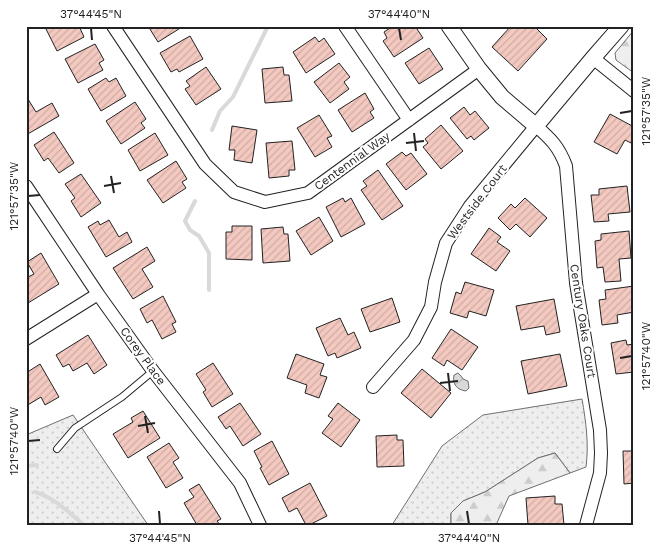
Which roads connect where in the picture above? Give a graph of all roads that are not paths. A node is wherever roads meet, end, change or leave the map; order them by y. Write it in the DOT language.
graph roads {
  1 [pos="114,26"];
  2 [pos="345,26"];
  3 [pos="449,26"];
  4 [pos="621,26"];
  5 [pos="593,58"];
  6 [pos="479,69"];
  7 [pos="634,91"];
  8 [pos="408,120"];
  9 [pos="536,126"];
  10 [pos="26,186"];
  11 [pos="98,294"];
  12 [pos="26,339"];
  13 [pos="152,371"];
  14 [pos="373,387"];
  15 [pos="57,449"];
  16 [pos="260,525"];
  17 [pos="586,525"];
  1 -- 8 [label="street, Centennial Way"];
  2 -- 8 [label="street"];
  3 -- 6 [label="street"];
  4 -- 5 [label="street"];
  5 -- 7 [label="street"];
  5 -- 9 [label="street"];
  6 -- 8 [label="street, Centennial Way"];
  6 -- 9 [label="street"];
  9 -- 14 [label="street, Westside Court"];
  9 -- 17 [label="street, Century Oaks Court"];
  10 -- 11 [label="street, Corey Place"];
  11 -- 12 [label="street"];
  11 -- 13 [label="street, Corey Place"];
  13 -- 15 [label="lane"];
  13 -- 16 [label="street, Corey Place"];
}
